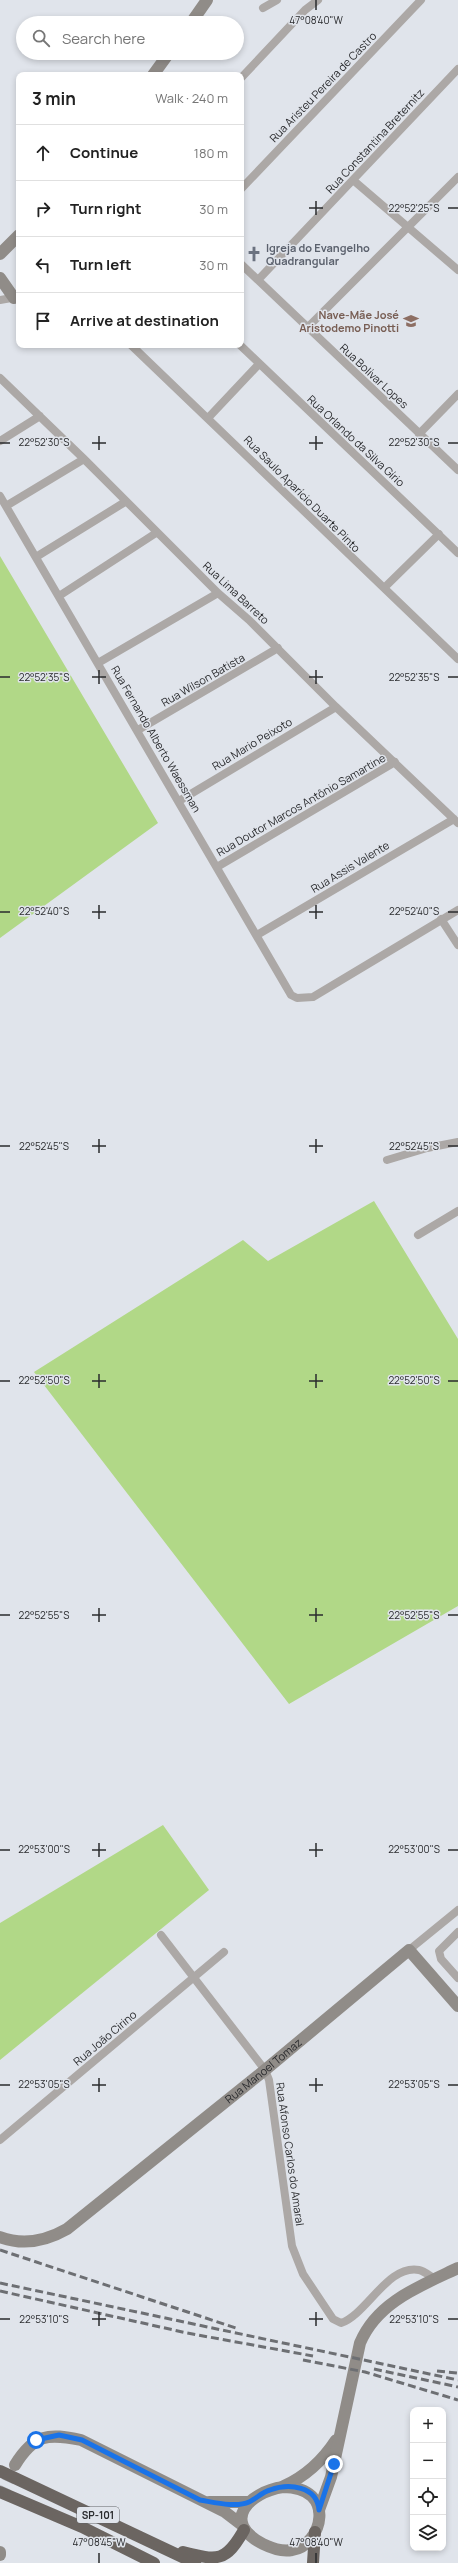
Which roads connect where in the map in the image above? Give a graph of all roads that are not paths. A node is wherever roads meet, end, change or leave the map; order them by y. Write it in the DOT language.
graph roads {
  1 [pos="207,0"];
  2 [pos="277,0"];
  3 [pos="318,0"];
  4 [pos="421,0"];
  5 [pos="264,8"];
  6 [pos="196,16"];
  7 [pos="164,60"];
  8 [pos="458,69"];
  9 [pos="155,72"];
  10 [pos="244,75"];
  11 [pos="458,177"];
  12 [pos="353,180"];
  13 [pos="244,186"];
  14 [pos="410,227"];
  15 [pos="16,238"];
  16 [pos="0,254"];
  17 [pos="244,267"];
  18 [pos="458,270"];
  19 [pos="0,278"];
  20 [pos="258,280"];
  21 [pos="16,296"];
  22 [pos="16,297"];
  23 [pos="0,300"];
  24 [pos="307,328"];
  25 [pos="134,348"];
  26 [pos="243,348"];
  27 [pos="259,364"];
  28 [pos="0,378"];
  29 [pos="458,394"];
  30 [pos="40,416"];
  31 [pos="209,417"];
  32 [pos="420,434"];
  33 [pos="0,441"];
  34 [pos="84,459"];
  35 [pos="458,470"];
  36 [pos="0,496"];
  37 [pos="125,502"];
  38 [pos="6,506"];
  39 [pos="156,533"];
  40 [pos="439,534"];
  41 [pos="458,553"];
  42 [pos="36,557"];
  43 [pos="384,588"];
  44 [pos="218,593"];
  45 [pos="59,596"];
  46 [pos="278,648"];
  47 [pos="458,659"];
  48 [pos="98,663"];
  49 [pos="336,707"];
  50 [pos="138,730"];
  51 [pos="395,762"];
  52 [pos="179,801"];
  53 [pos="456,821"];
  54 [pos="217,867"];
  55 [pos="458,910"];
  56 [pos="441,919"];
  57 [pos="257,935"];
  58 [pos="458,945"];
  59 [pos="458,1142"];
  60 [pos="387,1160"];
  61 [pos="458,1211"];
  62 [pos="418,1235"];
  63 [pos="458,1910"];
  64 [pos="458,1932"];
  65 [pos="161,1935"];
  66 [pos="409,1950"];
  67 [pos="224,1952"];
  68 [pos="194,1978"];
  69 [pos="458,1978"];
  70 [pos="458,2006"];
  71 [pos="265,2070"];
  72 [pos="0,2140"];
  73 [pos="0,2237"];
  74 [pos="457,2268"];
  75 [pos="435,2279"];
  76 [pos="340,2434"];
  77 [pos="15,2465"];
  78 [pos="0,2471"];
  79 [pos="283,2487"];
  80 [pos="0,2492"];
  81 [pos="200,2500"];
  82 [pos="249,2502"];
  83 [pos="319,2510"];
  84 [pos="243,2527"];
  85 [pos="315,2532"];
  86 [pos="160,2545"];
  87 [pos="154,2563"];
  88 [pos="195,2563"];
  89 [pos="313,2563"];
  1 -- 6 [label="street"];
  2 -- 5 [label="street"];
  3 -- 10 [label="street"];
  4 -- 13 [label="street, Rua Aristeu Pereira de Castro"];
  7 -- 9 [label="street"];
  8 -- 12 [label="street, Rua Constantina Breternitz"];
  11 -- 14 [label="street"];
  12 -- 14 [label="street"];
  12 -- 20 [label="street, Rua Constantina Breternitz"];
  14 -- 18 [label="street"];
  14 -- 24 [label="street"];
  15 -- 16 [label="street"];
  17 -- 20 [label="street, Rua Bolívar Lopes"];
  19 -- 21 [label="street"];
  20 -- 24 [label="street, Rua Bolívar Lopes"];
  22 -- 23 [label="street"];
  24 -- 32 [label="street, Rua Bolívar Lopes"];
  25 -- 31 [label="street, Rua Saulo Aparício Duarte Pinto"];
  26 -- 27 [label="street, Rua Orlando da Silva Gírio"];
  27 -- 31 [label="street"];
  27 -- 40 [label="street, Rua Orlando da Silva Gírio"];
  28 -- 30 [label="street, Rua Lima Barreto"];
  29 -- 32 [label="street"];
  30 -- 33 [label="street"];
  30 -- 34 [label="street, Rua Lima Barreto"];
  31 -- 43 [label="street, Rua Saulo Aparício Duarte Pinto"];
  32 -- 35 [label="street, Rua Bolívar Lopes"];
  34 -- 37 [label="street, Rua Lima Barreto"];
  34 -- 38 [label="street"];
  36 -- 38 [label="street, Rua Fernando Alberto Waessman"];
  37 -- 39 [label="street, Rua Lima Barreto"];
  37 -- 42 [label="street"];
  38 -- 42 [label="street, Rua Fernando Alberto Waessman"];
  39 -- 44 [label="street, Rua Lima Barreto"];
  39 -- 45 [label="street"];
  40 -- 41 [label="street, Rua Orlando da Silva Gírio"];
  40 -- 43 [label="street"];
  42 -- 45 [label="street, Rua Fernando Alberto Waessman"];
  43 -- 47 [label="street, Rua Saulo Aparício Duarte Pinto"];
  44 -- 46 [label="street, Rua Lima Barreto"];
  44 -- 48 [label="street"];
  45 -- 48 [label="street, Rua Fernando Alberto Waessman"];
  46 -- 49 [label="street, Rua Lima Barreto"];
  46 -- 50 [label="street, Rua Wilson Batista"];
  48 -- 50 [label="street, Rua Fernando Alberto Waessman"];
  49 -- 51 [label="street, Rua Lima Barreto"];
  49 -- 52 [label="street, Rua Mario Peixoto"];
  50 -- 52 [label="street, Rua Fernando Alberto Waessman"];
  51 -- 53 [label="street, Rua Lima Barreto"];
  51 -- 54 [label="street, Rua Doutor Marcos Antônio Samartine"];
  52 -- 54 [label="street, Rua Fernando Alberto Waessman"];
  53 -- 57 [label="street, Rua Assis Valente"];
  54 -- 57 [label="street, Rua Fernando Alberto Waessman"];
  55 -- 56 [label="street"];
  56 -- 57 [label="street, Rua Fernando Alberto Waessman"];
  56 -- 58 [label="street"];
  59 -- 60 [label="street"];
  61 -- 62 [label="street"];
  63 -- 66 [label="street, Rua Manoel Tomaz"];
  64 -- 69 [label="street"];
  65 -- 68 [label="street, Rua Afonso Carlos do Amaral"];
  66 -- 70 [label="street"];
  66 -- 71 [label="street, Rua Manoel Tomaz"];
  67 -- 68 [label="street, Rua João Cirino"];
  68 -- 71 [label="street, Rua Afonso Carlos do Amaral"];
  68 -- 72 [label="street, Rua João Cirino"];
  71 -- 73 [label="street, Rua Manoel Tomaz"];
  71 -- 75 [label="street, Rua Afonso Carlos do Amaral"];
  74 -- 75 [label="street"];
  75 -- 76 [label="street"];
  76 -- 79 [label="street"];
  76 -- 83 [label="street"];
  77 -- 81 [label="street"];
  78 -- 86 [label="highway, SP-101"];
  79 -- 82 [label="street"];
  79 -- 83 [label="street"];
  80 -- 87 [label="highway, SP-101"];
  81 -- 82 [label="street"];
  81 -- 84 [label="street"];
  82 -- 84 [label="street"];
  83 -- 85 [label="street"];
  84 -- 85 [label="street"];
  84 -- 86 [label="highway"];
  85 -- 89 [label="highway"];
  86 -- 88 [label="highway, SP-101"];
}
